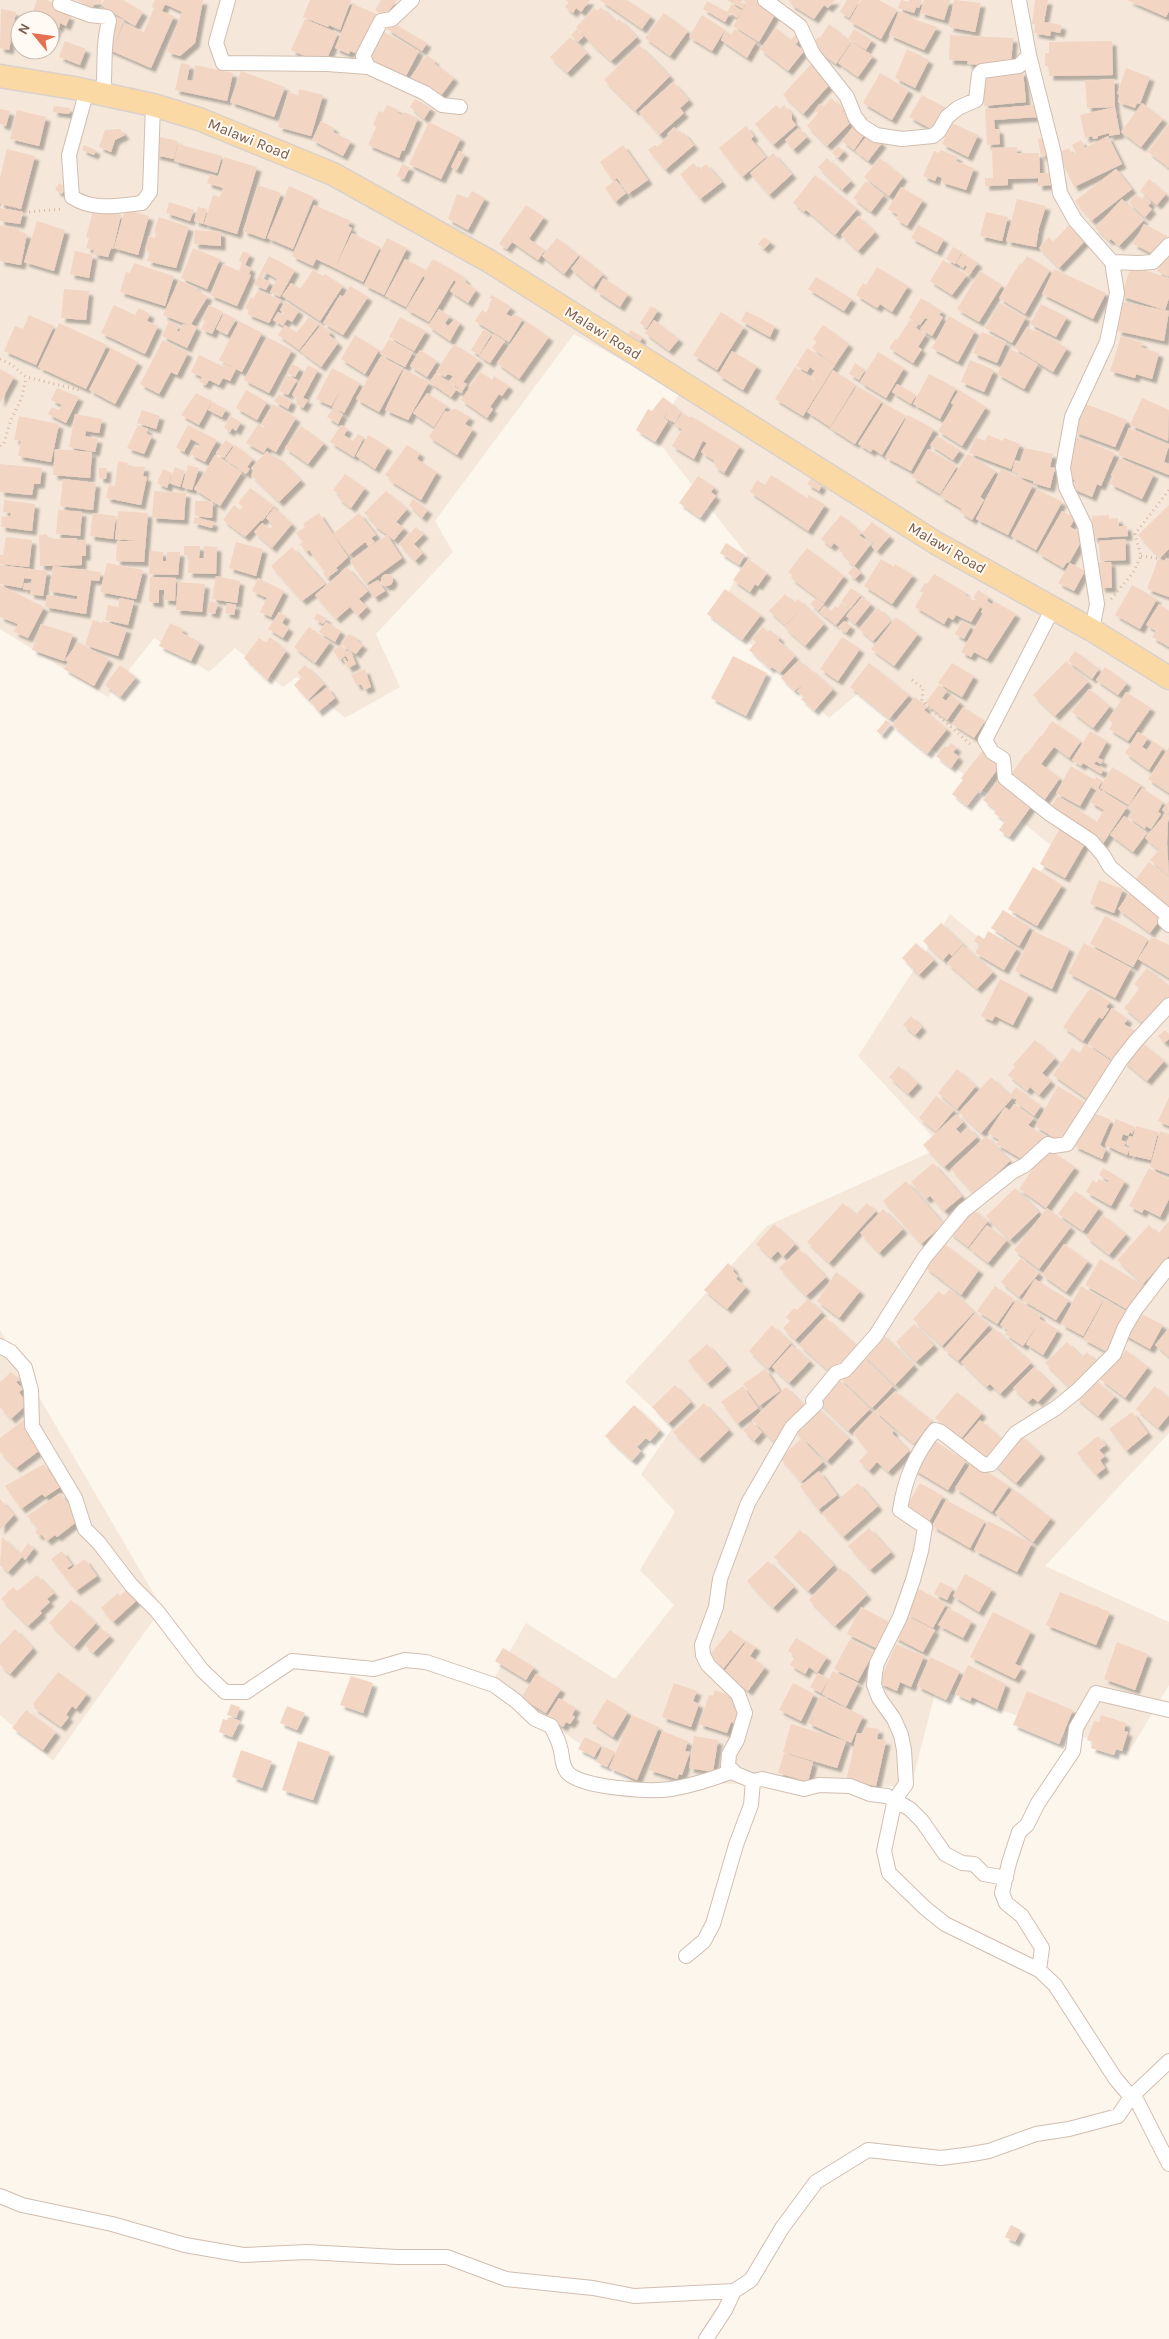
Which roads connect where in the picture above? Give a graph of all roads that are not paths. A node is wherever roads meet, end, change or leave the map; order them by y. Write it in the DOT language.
graph roads {
  1 [pos="228,0"];
  2 [pos="412,0"];
  3 [pos="765,0"];
  4 [pos="1019,0"];
  5 [pos="60,4"];
  6 [pos="1029,54"];
  7 [pos="368,67"];
  8 [pos="0,76"];
  9 [pos="95,92"];
  10 [pos="153,105"];
  11 [pos="460,106"];
  12 [pos="1169,244"];
  13 [pos="1112,262"];
  14 [pos="1053,608"];
  15 [pos="1092,630"];
  16 [pos="1169,678"];
  17 [pos="1169,925"];
  18 [pos="1169,1005"];
  19 [pos="1169,1266"];
  20 [pos="0,1346"];
  21 [pos="1169,1710"];
  22 [pos="733,1771"];
  23 [pos="753,1781"];
  24 [pos="895,1799"];
  25 [pos="1006,1878"];
  26 [pos="686,1956"];
  27 [pos="1039,1970"];
  28 [pos="1169,2061"];
  29 [pos="1131,2097"];
  30 [pos="1169,2164"];
  31 [pos="0,2196"];
  32 [pos="734,2291"];
  33 [pos="706,2339"];
  1 -- 7 [label="street"];
  2 -- 7 [label="street"];
  3 -- 6 [label="street"];
  4 -- 6 [label="street"];
  5 -- 9 [label="street"];
  6 -- 13 [label="street"];
  7 -- 11 [label="street"];
  8 -- 9 [label="main road, Malawi Road"];
  9 -- 10 [label="main road, Malawi Road"];
  9 -- 10 [label="street"];
  10 -- 14 [label="main road, Malawi Road"];
  12 -- 13 [label="street"];
  13 -- 15 [label="street"];
  14 -- 15 [label="main road, Malawi Road"];
  14 -- 17 [label="street"];
  15 -- 16 [label="main road, Malawi Road"];
  18 -- 22 [label="street"];
  19 -- 24 [label="street"];
  20 -- 22 [label="street"];
  21 -- 25 [label="street"];
  22 -- 23 [label="street"];
  23 -- 24 [label="street"];
  23 -- 26 [label="street"];
  24 -- 25 [label="street"];
  24 -- 27 [label="street"];
  25 -- 27 [label="street"];
  27 -- 29 [label="street"];
  28 -- 29 [label="street"];
  29 -- 30 [label="street"];
  29 -- 32 [label="street"];
  31 -- 32 [label="street"];
  32 -- 33 [label="street"];
}
